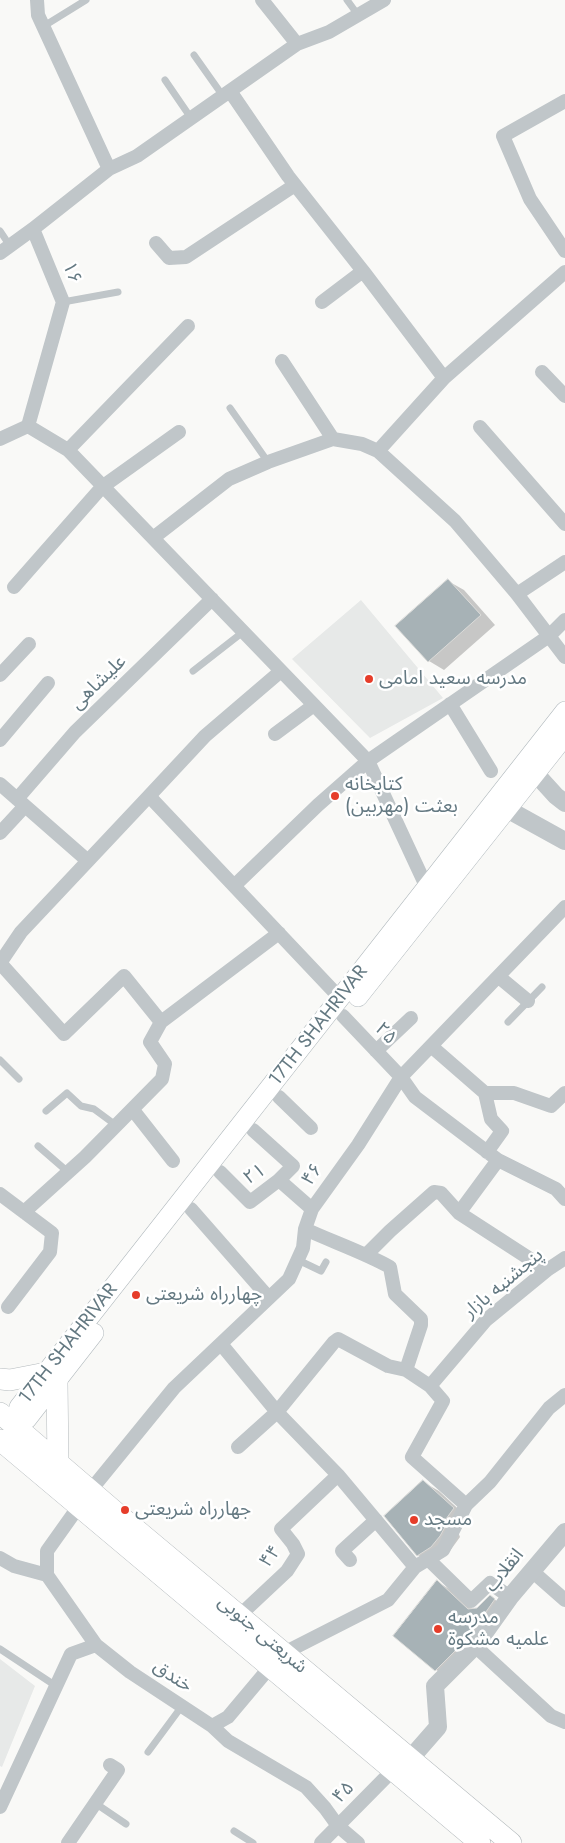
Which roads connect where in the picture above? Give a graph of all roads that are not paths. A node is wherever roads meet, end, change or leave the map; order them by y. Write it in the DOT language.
graph roads {
  1 [pos="37,0"];
  2 [pos="86,0"];
  3 [pos="262,0"];
  4 [pos="347,0"];
  5 [pos="384,0"];
  6 [pos="358,15"];
  7 [pos="44,26"];
  8 [pos="297,44"];
  9 [pos="194,54"];
  10 [pos="165,80"];
  11 [pos="226,94"];
  12 [pos="565,101"];
  13 [pos="191,118"];
  14 [pos="110,169"];
  15 [pos="295,185"];
  16 [pos="33,230"];
  17 [pos="0,231"];
  18 [pos="156,243"];
  19 [pos="5,249"];
  20 [pos="565,251"];
  21 [pos="363,271"];
  22 [pos="565,272"];
  23 [pos="118,292"];
  24 [pos="63,302"];
  25 [pos="322,302"];
  26 [pos="188,326"];
  27 [pos="282,361"];
  28 [pos="542,372"];
  29 [pos="444,378"];
  30 [pos="565,396"];
  31 [pos="230,408"];
  32 [pos="28,426"];
  33 [pos="480,427"];
  34 [pos="179,432"];
  35 [pos="0,439"];
  36 [pos="333,439"];
  37 [pos="68,450"];
  38 [pos="378,451"];
  39 [pos="268,462"];
  40 [pos="102,486"];
  41 [pos="565,524"];
  42 [pos="153,538"];
  43 [pos="565,562"];
  44 [pos="14,587"];
  45 [pos="517,594"];
  46 [pos="212,599"];
  47 [pos="565,620"];
  48 [pos="243,632"];
  49 [pos="549,636"];
  50 [pos="29,644"];
  51 [pos="565,656"];
  52 [pos="194,671"];
  53 [pos="281,671"];
  54 [pos="0,675"];
  55 [pos="48,683"];
  56 [pos="450,704"];
  57 [pos="314,705"];
  58 [pos="565,712"];
  59 [pos="276,734"];
  60 [pos="565,736"];
  61 [pos="0,740"];
  62 [pos="368,761"];
  63 [pos="491,771"];
  64 [pos="536,774"];
  65 [pos="0,784"];
  66 [pos="149,796"];
  67 [pos="21,803"];
  68 [pos="565,803"];
  69 [pos="507,808"];
  70 [pos="0,833"];
  71 [pos="563,837"];
  72 [pos="88,861"];
  73 [pos="234,886"];
  74 [pos="427,888"];
  75 [pos="563,914"];
  76 [pos="279,933"];
  77 [pos="0,963"];
  78 [pos="498,977"];
  79 [pos="542,988"];
  80 [pos="528,1001"];
  81 [pos="342,1007"];
  82 [pos="411,1018"];
  83 [pos="161,1022"];
  84 [pos="508,1022"];
  85 [pos="431,1046"];
  86 [pos="376,1051"];
  87 [pos="0,1060"];
  88 [pos="401,1078"];
  89 [pos="19,1079"];
  90 [pos="485,1093"];
  91 [pos="565,1093"];
  92 [pos="279,1097"];
  93 [pos="133,1110"];
  94 [pos="46,1111"];
  95 [pos="117,1126"];
  96 [pos="311,1128"];
  97 [pos="253,1130"];
  98 [pos="38,1146"];
  99 [pos="493,1156"];
  100 [pos="173,1162"];
  101 [pos="68,1172"];
  102 [pos="220,1172"];
  103 [pos="279,1180"];
  104 [pos="0,1194"];
  105 [pos="565,1199"];
  106 [pos="191,1209"];
  107 [pos="312,1209"];
  108 [pos="24,1212"];
  109 [pos="459,1213"];
  110 [pos="305,1230"];
  111 [pos="366,1254"];
  112 [pos="565,1258"];
  113 [pos="296,1259"];
  114 [pos="326,1262"];
  115 [pos="547,1270"];
  116 [pos="269,1298"];
  117 [pos="4,1305"];
  118 [pos="221,1344"];
  119 [pos="406,1370"];
  120 [pos="52,1377"];
  121 [pos="0,1379"];
  122 [pos="430,1386"];
  123 [pos="565,1395"];
  124 [pos="277,1412"];
  125 [pos="4,1430"];
  126 [pos="238,1447"];
  127 [pos="58,1464"];
  128 [pos="338,1475"];
  129 [pos="84,1498"];
  130 [pos="466,1504"];
  131 [pos="376,1520"];
  132 [pos="565,1532"];
  133 [pos="0,1558"];
  134 [pos="428,1559"];
  135 [pos="350,1560"];
  136 [pos="415,1567"];
  137 [pos="532,1571"];
  138 [pos="47,1575"];
  139 [pos="510,1597"];
  140 [pos="565,1600"];
  141 [pos="239,1616"];
  142 [pos="96,1645"];
  143 [pos="475,1646"];
  144 [pos="0,1649"];
  145 [pos="277,1660"];
  146 [pos="56,1686"];
  147 [pos="182,1706"];
  148 [pos="565,1722"];
  149 [pos="212,1726"];
  150 [pos="148,1752"];
  151 [pos="402,1764"];
  152 [pos="110,1765"];
  153 [pos="95,1803"];
  154 [pos="0,1807"];
  155 [pos="126,1824"];
  156 [pos="338,1826"];
  157 [pos="234,1831"];
  158 [pos="68,1843"];
  159 [pos="253,1843"];
  160 [pos="321,1843"];
  161 [pos="358,1843"];
  162 [pos="480,1843"];
  163 [pos="511,1843"];
  1 -- 7 [label="street"];
  2 -- 7 [label="lane"];
  3 -- 8 [label="street"];
  4 -- 6 [label="lane"];
  5 -- 6 [label="street"];
  6 -- 8 [label="street"];
  7 -- 14 [label="street"];
  8 -- 11 [label="street"];
  9 -- 11 [label="lane"];
  10 -- 13 [label="lane"];
  11 -- 13 [label="street"];
  11 -- 15 [label="street"];
  12 -- 20 [label="street"];
  13 -- 14 [label="street"];
  14 -- 16 [label="street"];
  15 -- 18 [label="street"];
  15 -- 21 [label="street"];
  16 -- 19 [label="street"];
  16 -- 24 [label="street, ۱۶"];
  17 -- 19 [label="lane"];
  21 -- 25 [label="street"];
  21 -- 29 [label="street"];
  22 -- 29 [label="street"];
  23 -- 24 [label="lane"];
  24 -- 32 [label="street, ۱۶"];
  26 -- 37 [label="street"];
  27 -- 36 [label="street"];
  28 -- 30 [label="street"];
  29 -- 38 [label="street"];
  31 -- 39 [label="lane"];
  32 -- 35 [label="street"];
  32 -- 37 [label="street"];
  33 -- 41 [label="street"];
  34 -- 40 [label="street"];
  36 -- 38 [label="street"];
  36 -- 39 [label="street"];
  37 -- 40 [label="street"];
  38 -- 45 [label="street"];
  39 -- 42 [label="street"];
  40 -- 42 [label="street"];
  40 -- 44 [label="street"];
  42 -- 46 [label="street"];
  43 -- 45 [label="street"];
  45 -- 49 [label="street"];
  46 -- 48 [label="street"];
  46 -- 67 [label="street, علیشاهی"];
  47 -- 49 [label="street"];
  48 -- 52 [label="lane"];
  48 -- 53 [label="street"];
  49 -- 51 [label="street"];
  49 -- 56 [label="street"];
  50 -- 54 [label="street"];
  53 -- 57 [label="street"];
  53 -- 66 [label="street"];
  55 -- 61 [label="street"];
  56 -- 62 [label="street"];
  56 -- 63 [label="street"];
  57 -- 59 [label="street"];
  57 -- 62 [label="street"];
  58 -- 74 [label="main road, 17TH SHAHRIVAR"];
  60 -- 64 [label="main road, 17TH SHAHRIVAR"];
  62 -- 73 [label="street"];
  62 -- 74 [label="street"];
  64 -- 68 [label="street"];
  64 -- 69 [label="main road, 17TH SHAHRIVAR"];
  65 -- 67 [label="street"];
  66 -- 72 [label="street"];
  66 -- 73 [label="street, ۲۵"];
  67 -- 70 [label="street, علیشاهی"];
  67 -- 72 [label="street"];
  69 -- 71 [label="street"];
  69 -- 81 [label="main road, 17TH SHAHRIVAR"];
  72 -- 77 [label="street"];
  73 -- 76 [label="street, ۲۵"];
  74 -- 81 [label="main road, 17TH SHAHRIVAR"];
  75 -- 78 [label="street, ۴۶"];
  76 -- 81 [label="street, ۲۵"];
  76 -- 83 [label="street"];
  77 -- 83 [label="street"];
  78 -- 80 [label="street"];
  78 -- 85 [label="street, ۴۶"];
  79 -- 80 [label="lane"];
  80 -- 84 [label="lane"];
  81 -- 86 [label="street, ۲۵"];
  81 -- 92 [label="main road, 17TH SHAHRIVAR"];
  81 -- 120 [label="main road, 17TH SHAHRIVAR"];
  82 -- 86 [label="street"];
  83 -- 93 [label="street"];
  85 -- 88 [label="street, ۴۶"];
  85 -- 90 [label="street"];
  86 -- 88 [label="street, ۲۵"];
  87 -- 89 [label="lane"];
  88 -- 99 [label="street, ۲۵"];
  88 -- 107 [label="street, ۴۶"];
  90 -- 91 [label="street"];
  90 -- 99 [label="street"];
  92 -- 96 [label="street"];
  92 -- 97 [label="main road, 17TH SHAHRIVAR"];
  93 -- 95 [label="street"];
  93 -- 100 [label="street"];
  94 -- 95 [label="lane"];
  95 -- 101 [label="street"];
  97 -- 102 [label="main road, 17TH SHAHRIVAR"];
  97 -- 103 [label="street"];
  98 -- 101 [label="lane"];
  99 -- 105 [label="street, ۲۵"];
  99 -- 109 [label="street"];
  101 -- 108 [label="street"];
  102 -- 103 [label="street, ۲۱"];
  102 -- 106 [label="main road, 17TH SHAHRIVAR"];
  103 -- 107 [label="street, ۲۱"];
  104 -- 108 [label="street"];
  106 -- 116 [label="street"];
  106 -- 120 [label="main road, 17TH SHAHRIVAR"];
  107 -- 110 [label="street, ۴۶"];
  108 -- 117 [label="street"];
  109 -- 111 [label="street"];
  109 -- 115 [label="street"];
  110 -- 111 [label="street"];
  110 -- 113 [label="street, ۴۶"];
  111 -- 119 [label="street"];
  112 -- 115 [label="street, پنجشنبه بازار"];
  113 -- 114 [label="lane"];
  113 -- 116 [label="street, ۴۶"];
  115 -- 122 [label="street, پنجشنبه بازار"];
  116 -- 118 [label="street, ۴۶"];
  118 -- 124 [label="street"];
  118 -- 129 [label="street"];
  119 -- 122 [label="street"];
  119 -- 124 [label="street"];
  120 -- 121 [label="main road"];
  120 -- 125 [label="main road, 17TH SHAHRIVAR"];
  120 -- 127 [label="main road"];
  122 -- 130 [label="street"];
  123 -- 130 [label="street"];
  124 -- 126 [label="street"];
  124 -- 128 [label="street"];
  125 -- 127 [label="main road, شریعتی جنوبی"];
  125 -- 129 [label="main road, شریعتی جنوبی"];
  127 -- 129 [label="main road, شریعتی جنوبی"];
  128 -- 131 [label="street"];
  128 -- 141 [label="street, ۴۴"];
  129 -- 138 [label="street"];
  129 -- 141 [label="main road, شریعتی جنوبی"];
  129 -- 145 [label="main road, شریعتی جنوبی"];
  130 -- 134 [label="street"];
  131 -- 135 [label="street"];
  131 -- 136 [label="street"];
  132 -- 137 [label="street, انقلاب"];
  133 -- 138 [label="street"];
  134 -- 136 [label="street"];
  134 -- 139 [label="street"];
  136 -- 145 [label="street"];
  137 -- 139 [label="street, انقلاب"];
  137 -- 140 [label="street"];
  138 -- 142 [label="street, خندق"];
  139 -- 143 [label="street, انقلاب"];
  141 -- 145 [label="main road, شریعتی جنوبی"];
  142 -- 146 [label="street"];
  142 -- 147 [label="street, خندق"];
  143 -- 148 [label="street"];
  143 -- 151 [label="street, انقلاب"];
  144 -- 146 [label="lane"];
  145 -- 149 [label="street"];
  145 -- 151 [label="main road, شریعتی جنوبی"];
  146 -- 154 [label="street"];
  147 -- 149 [label="street, خندق"];
  147 -- 150 [label="lane"];
  149 -- 156 [label="street, خندق"];
  151 -- 156 [label="street, ۴۵"];
  151 -- 162 [label="main road, شریعتی جنوبی"];
  151 -- 163 [label="main road, شریعتی جنوبی"];
  152 -- 153 [label="street"];
  153 -- 155 [label="lane"];
  153 -- 158 [label="street"];
  156 -- 160 [label="street, ۴۵"];
  156 -- 161 [label="street, خندق"];
  157 -- 159 [label="lane"];
}
